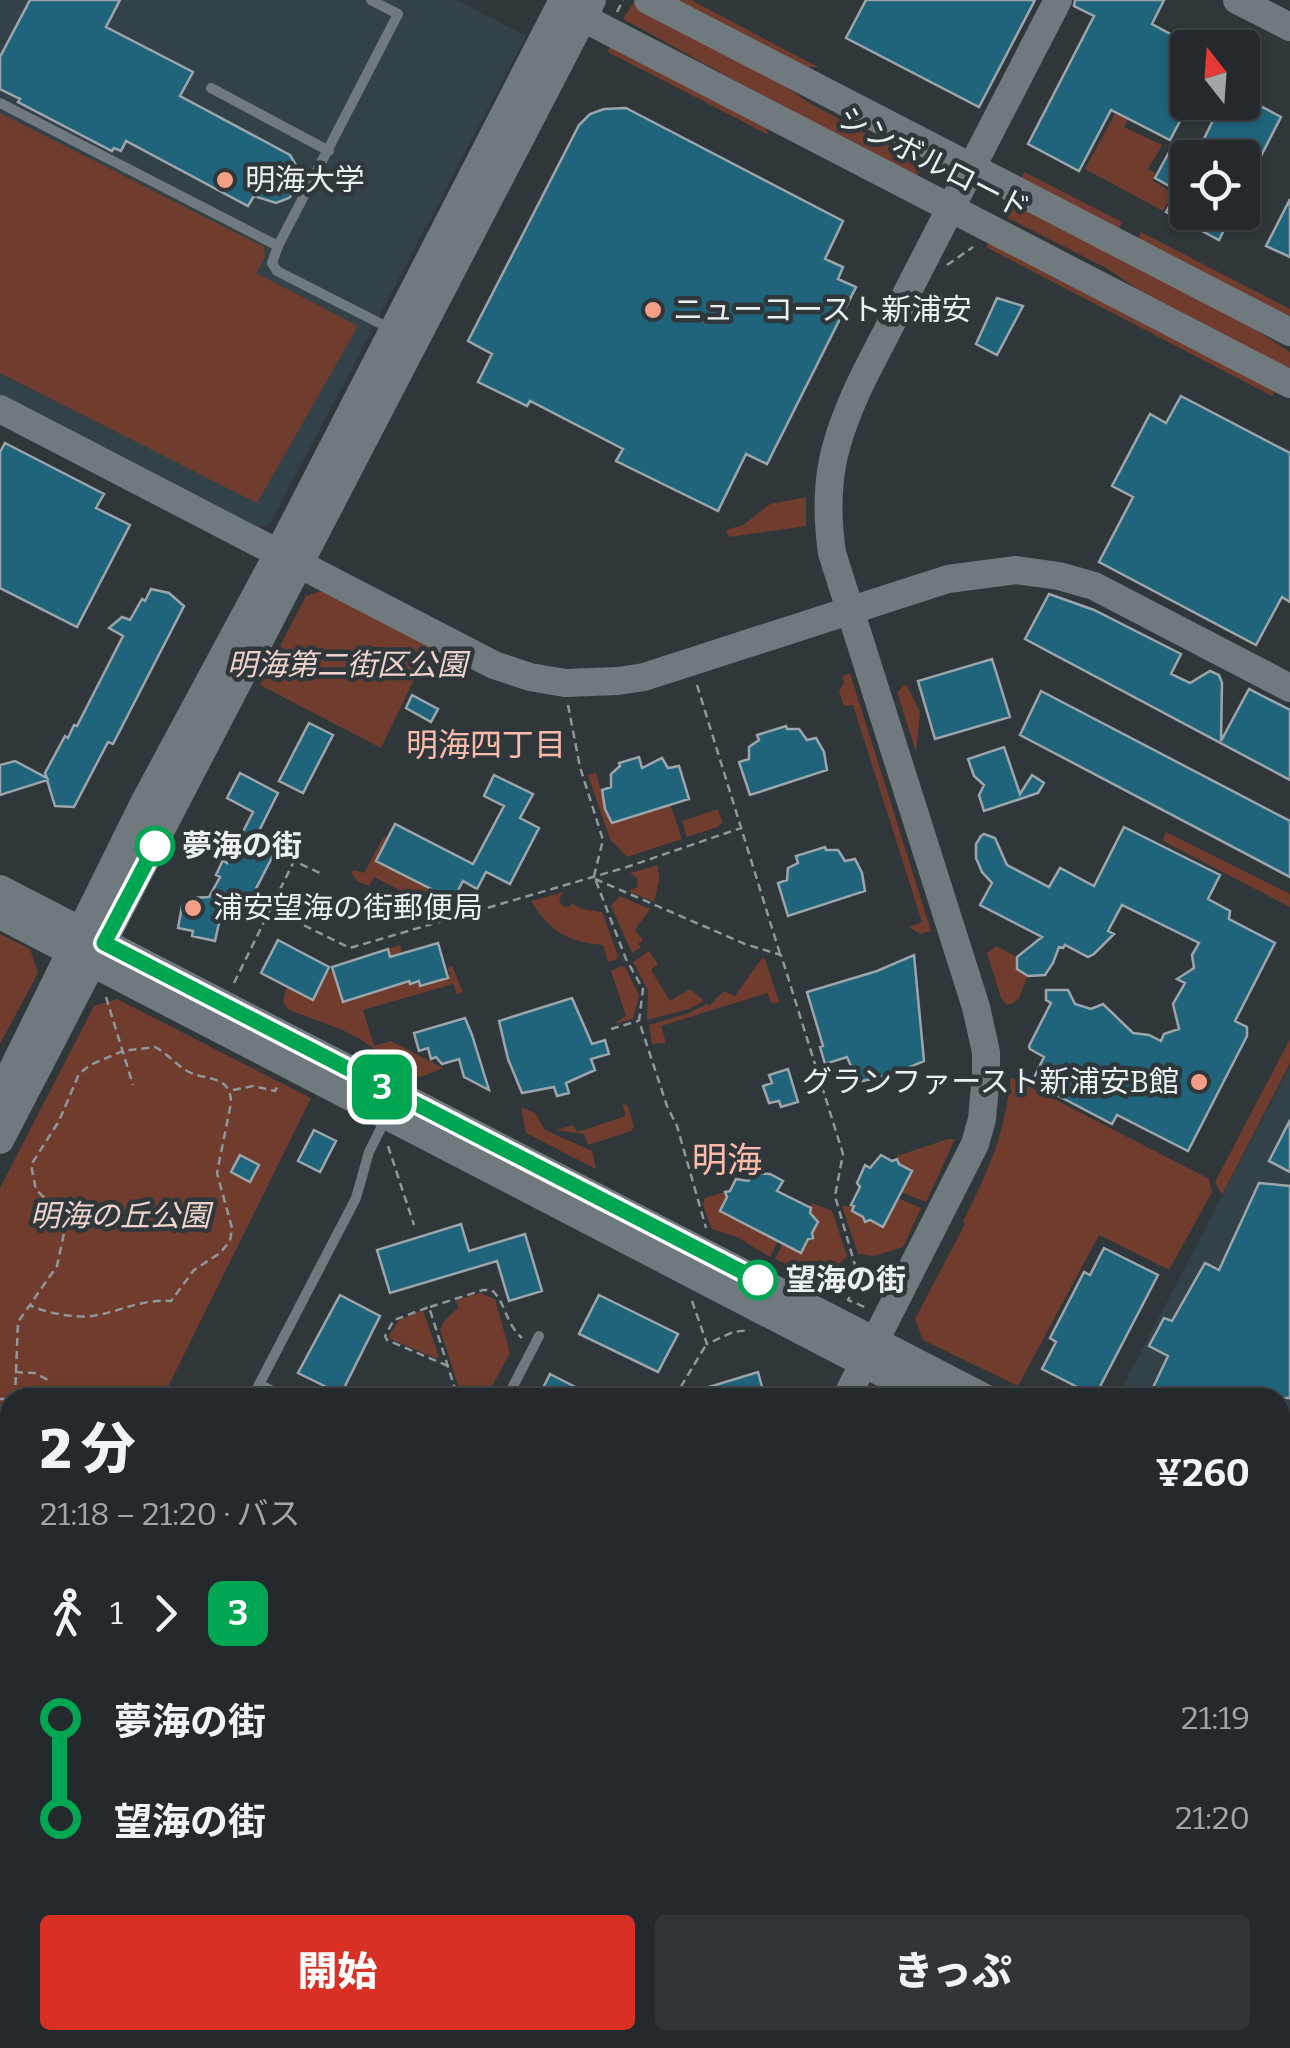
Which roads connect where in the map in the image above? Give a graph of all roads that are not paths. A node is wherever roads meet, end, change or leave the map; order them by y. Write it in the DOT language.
graph roads {
  1 [pos="371,0"];
  2 [pos="648,0"];
  3 [pos="1058,0"];
  4 [pos="1238,0"];
  5 [pos="569,5"];
  6 [pos="1290,27"];
  7 [pos="212,88"];
  8 [pos="0,103"];
  9 [pos="329,151"];
  10 [pos="971,166"];
  11 [pos="950,208"];
  12 [pos="278,246"];
  13 [pos="393,330"];
  14 [pos="1290,332"];
  15 [pos="1290,384"];
  16 [pos="0,409"];
  17 [pos="288,559"];
  18 [pos="850,611"];
  19 [pos="1290,688"];
  20 [pos="0,889"];
  21 [pos="0,914"];
  22 [pos="88,948"];
  23 [pos="0,1095"];
  24 [pos="384,1122"];
  25 [pos="0,1140"];
  26 [pos="868,1330"];
  27 [pos="540,1336"];
  28 [pos="259,1384"];
  29 [pos="257,1388"];
  30 [pos="267,1388"];
  31 [pos="511,1388"];
  32 [pos="849,1388"];
  33 [pos="922,1388"];
  34 [pos="983,1388"];
  1 -- 9 [label="lane"];
  2 -- 10 [label="street, シンボルロード"];
  3 -- 10 [label="street"];
  4 -- 6 [label="street"];
  5 -- 11 [label="street, シンボルロード"];
  5 -- 13 [label="street"];
  5 -- 17 [label="street"];
  7 -- 9 [label="lane"];
  8 -- 12 [label="lane"];
  9 -- 12 [label="lane"];
  10 -- 11 [label="street"];
  10 -- 14 [label="street, シンボルロード"];
  11 -- 15 [label="street, シンボルロード"];
  11 -- 18 [label="street"];
  12 -- 13 [label="lane"];
  13 -- 17 [label="street"];
  16 -- 17 [label="street"];
  17 -- 18 [label="street"];
  17 -- 22 [label="street"];
  18 -- 19 [label="street"];
  18 -- 26 [label="street"];
  20 -- 22 [label="street"];
  21 -- 22 [label="street"];
  22 -- 23 [label="street"];
  22 -- 24 [label="street"];
  22 -- 25 [label="street"];
  22 -- 26 [label="street"];
  24 -- 26 [label="street"];
  24 -- 28 [label="lane"];
  26 -- 32 [label="street"];
  26 -- 33 [label="street"];
  26 -- 34 [label="street"];
  27 -- 31 [label="lane"];
  28 -- 29 [label="lane"];
  28 -- 30 [label="lane"];
}
